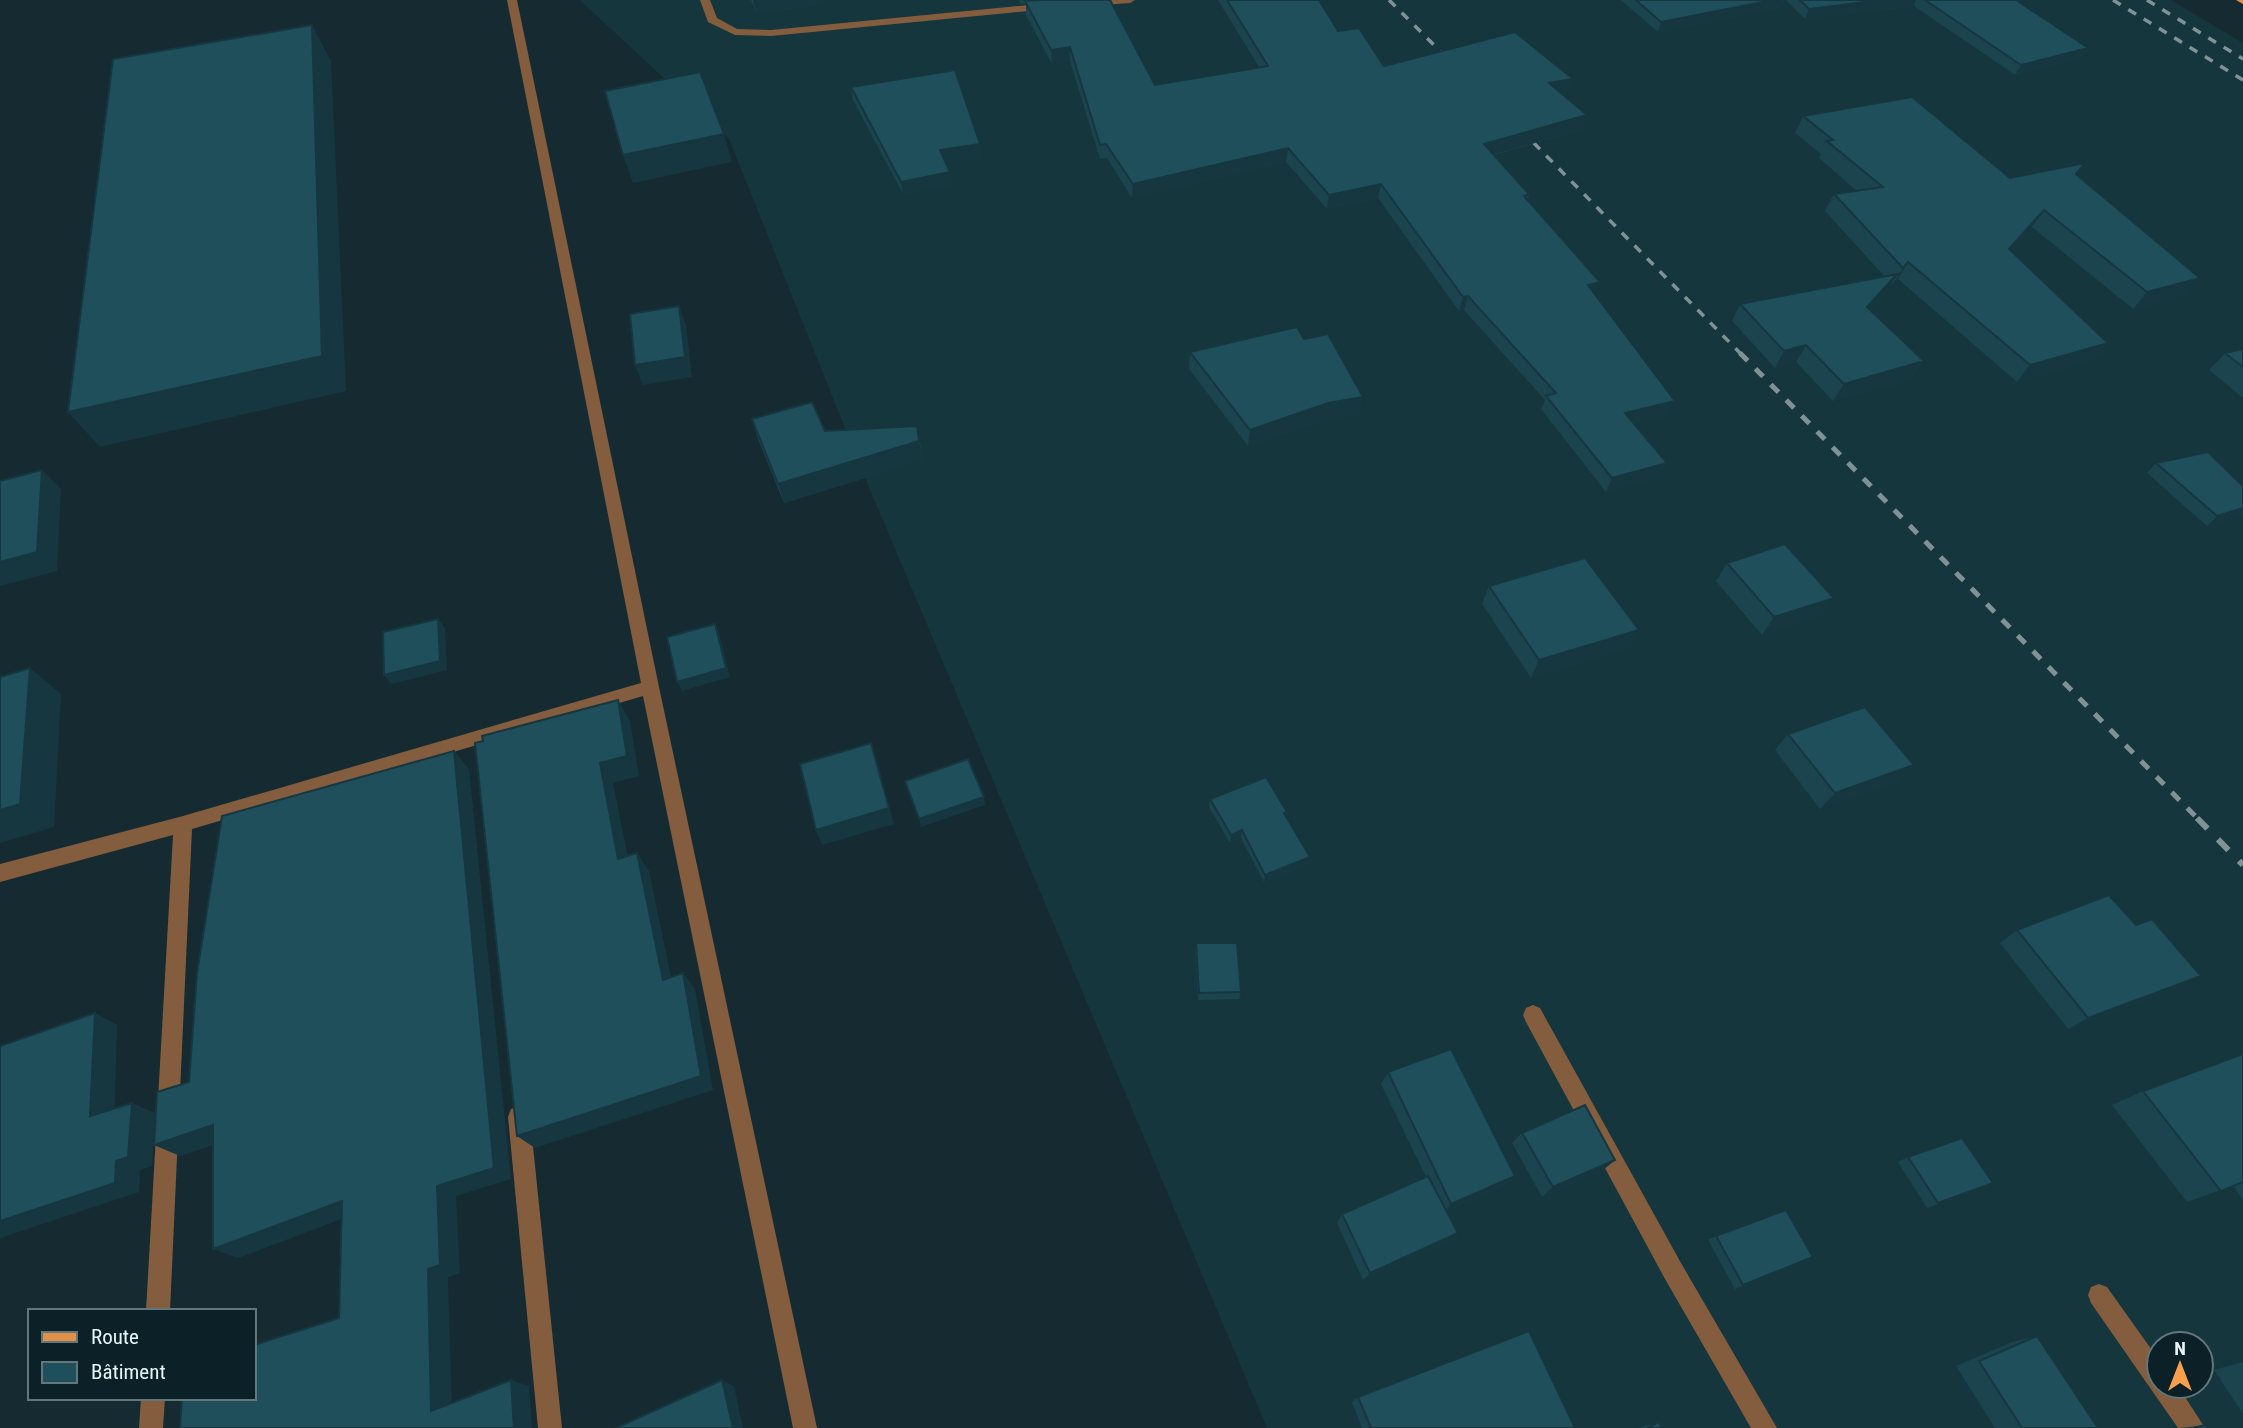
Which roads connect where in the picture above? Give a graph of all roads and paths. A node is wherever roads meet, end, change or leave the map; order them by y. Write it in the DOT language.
graph roads {
  1 [pos="512,0"];
  2 [pos="705,0"];
  3 [pos="1130,0"];
  4 [pos="1076,4"];
  5 [pos="1005,5"];
  6 [pos="1062,5"];
  7 [pos="650,687"];
  8 [pos="183,824"];
  9 [pos="0,873"];
  10 [pos="1533,1015"];
  11 [pos="516,1092"];
  12 [pos="2099,1295"];
  13 [pos="158,1309"];
  14 [pos="2145,1360"];
  15 [pos="153,1400"];
  16 [pos="2173,1400"];
  17 [pos="151,1428"];
  18 [pos="550,1428"];
  19 [pos="805,1428"];
  20 [pos="1765,1428"];
  21 [pos="2193,1428"];
  1 -- 7 [label="street"];
  2 -- 5 [label="street"];
  3 -- 4 [label="street"];
  5 -- 6 [label="street"];
  7 -- 8 [label="street"];
  7 -- 19 [label="street"];
  8 -- 9 [label="street"];
  8 -- 13 [label="street"];
  10 -- 20 [label="street"];
  11 -- 18 [label="street"];
  12 -- 14 [label="street"];
  15 -- 17 [label="street"];
  16 -- 21 [label="street"];
}
